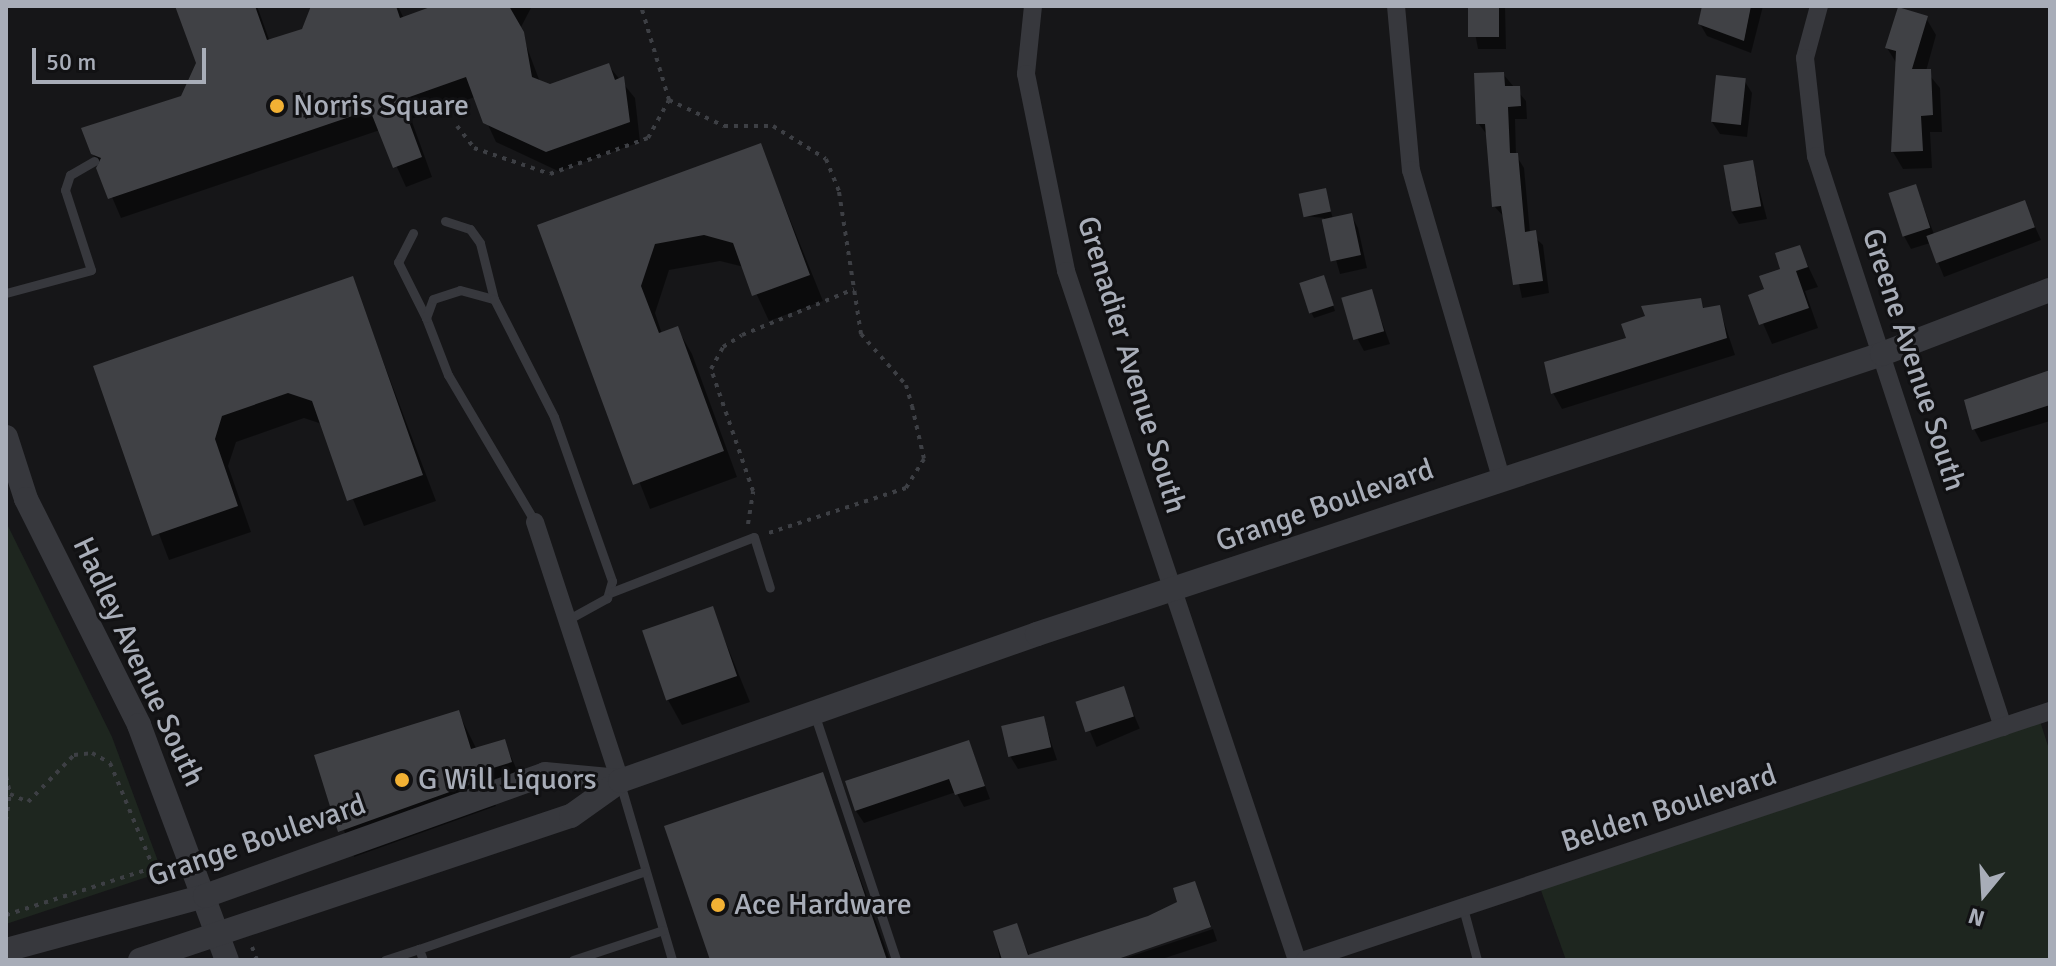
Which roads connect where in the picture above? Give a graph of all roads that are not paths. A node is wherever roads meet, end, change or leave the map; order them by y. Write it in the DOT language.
graph roads {
  1 [pos="1033,6"];
  2 [pos="1396,6"];
  3 [pos="1819,6"];
  4 [pos="94,161"];
  5 [pos="445,221"];
  6 [pos="413,233"];
  7 [pos="2050,290"];
  8 [pos="6,293"];
  9 [pos="494,299"];
  10 [pos="426,318"];
  11 [pos="1882,354"];
  12 [pos="6,437"];
  13 [pos="1501,478"];
  14 [pos="535,522"];
  15 [pos="770,588"];
  16 [pos="612,592"];
  17 [pos="1173,592"];
  18 [pos="569,619"];
  19 [pos="2050,711"];
  20 [pos="814,713"];
  21 [pos="2003,727"];
  22 [pos="620,781"];
  23 [pos="645,871"];
  24 [pos="205,896"];
  25 [pos="1463,908"];
  26 [pos="663,930"];
  27 [pos="223,948"];
  28 [pos="419,949"];
  29 [pos="6,950"];
  30 [pos="140,960"];
  31 [pos="385,960"];
  32 [pos="423,960"];
  33 [pos="573,960"];
  34 [pos="672,960"];
  35 [pos="896,960"];
  36 [pos="1297,960"];
  37 [pos="1305,960"];
  38 [pos="1477,960"];
  1 -- 17 [label="street, Grenadier Avenue South"];
  2 -- 13 [label="street"];
  3 -- 11 [label="street, Greene Avenue South"];
  4 -- 8 [label="lane"];
  5 -- 9 [label="lane"];
  6 -- 10 [label="lane"];
  7 -- 11 [label="street, Grange Boulevard"];
  9 -- 10 [label="lane"];
  9 -- 16 [label="lane"];
  10 -- 14 [label="lane"];
  11 -- 13 [label="street, Grange Boulevard"];
  11 -- 21 [label="street, Greene Avenue South"];
  12 -- 24 [label="street, Hadley Avenue South"];
  13 -- 17 [label="street, Grange Boulevard"];
  14 -- 18 [label="street"];
  15 -- 16 [label="lane"];
  16 -- 18 [label="lane"];
  17 -- 20 [label="street, Grange Boulevard"];
  17 -- 36 [label="street, Grenadier Avenue South"];
  18 -- 22 [label="street"];
  19 -- 21 [label="street, Belden Boulevard"];
  20 -- 22 [label="street, Grange Boulevard"];
  20 -- 35 [label="lane"];
  21 -- 25 [label="street, Belden Boulevard"];
  22 -- 23 [label="lane"];
  22 -- 24 [label="street, Grange Boulevard"];
  22 -- 27 [label="street, Grange Boulevard"];
  23 -- 26 [label="lane"];
  23 -- 28 [label="lane"];
  24 -- 27 [label="street, Hadley Avenue South"];
  24 -- 29 [label="street, Grange Boulevard"];
  25 -- 37 [label="street, Belden Boulevard"];
  25 -- 38 [label="lane"];
  26 -- 33 [label="lane"];
  26 -- 34 [label="lane"];
  27 -- 30 [label="street, Grange Boulevard"];
  28 -- 31 [label="lane"];
  28 -- 32 [label="lane"];
}
